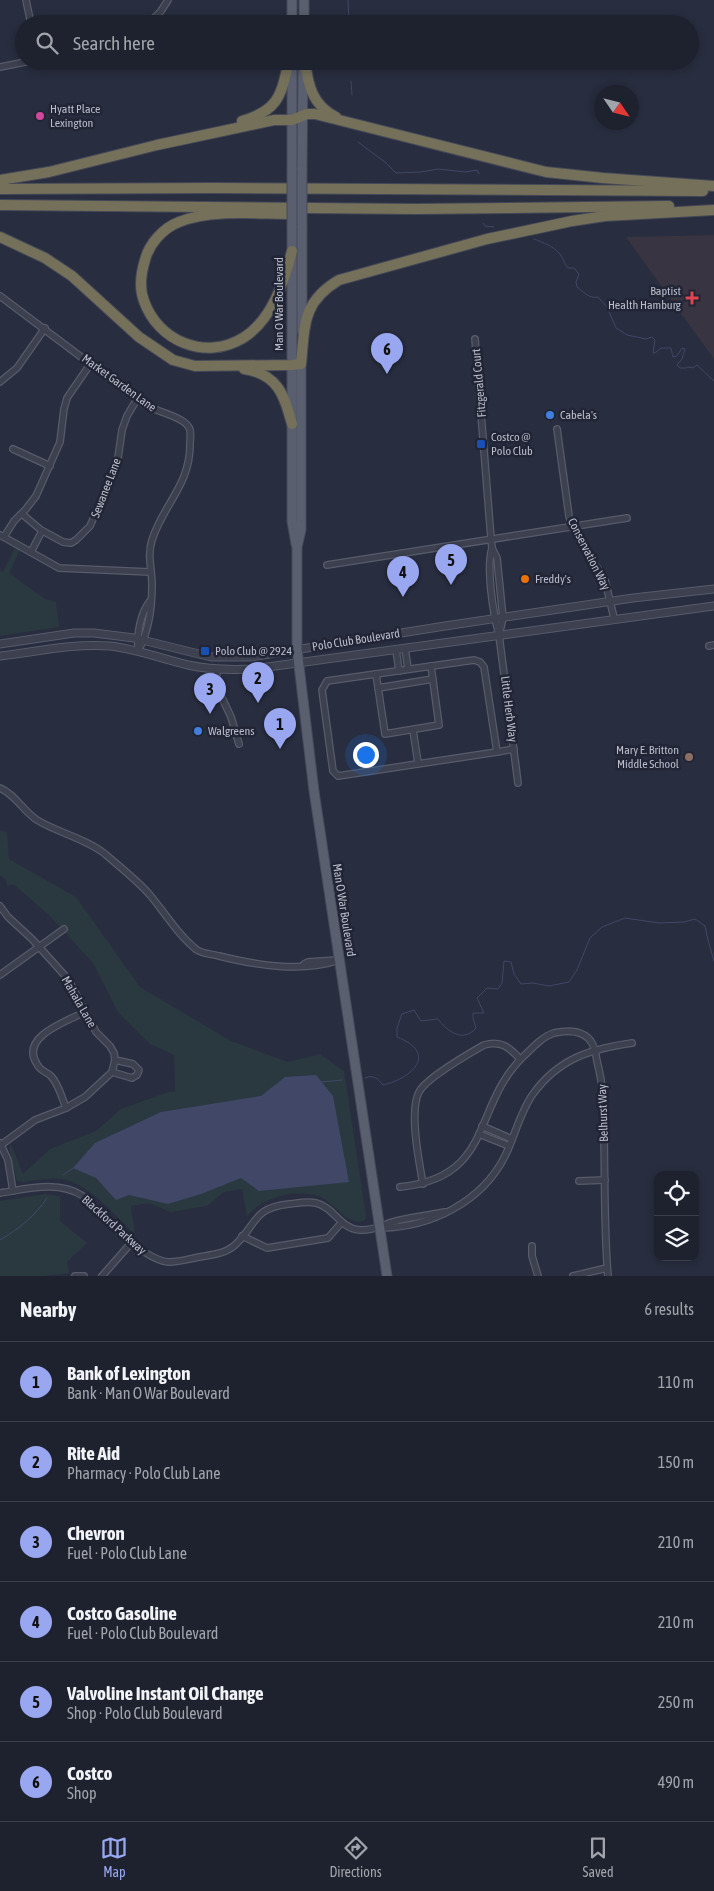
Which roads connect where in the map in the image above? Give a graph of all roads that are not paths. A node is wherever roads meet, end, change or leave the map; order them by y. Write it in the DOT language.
graph roads {
  1 [pos="26,0"];
  2 [pos="168,0"];
  3 [pos="292,0"];
  4 [pos="304,0"];
  5 [pos="29,15"];
  6 [pos="157,15"];
  7 [pos="292,15"];
  8 [pos="304,15"];
  9 [pos="15,64"];
  10 [pos="0,68"];
  11 [pos="288,70"];
  12 [pos="291,70"];
  13 [pos="303,70"];
  14 [pos="306,70"];
  15 [pos="297,118"];
  16 [pos="356,124"];
  17 [pos="167,143"];
  18 [pos="0,180"];
  19 [pos="714,186"];
  20 [pos="0,189"];
  21 [pos="714,191"];
  22 [pos="0,205"];
  23 [pos="415,209"];
  24 [pos="714,209"];
  25 [pos="297,226"];
  26 [pos="0,237"];
  27 [pos="292,251"];
  28 [pos="0,296"];
  29 [pos="45,328"];
  30 [pos="475,339"];
  31 [pos="91,364"];
  32 [pos="297,364"];
  33 [pos="218,366"];
  34 [pos="0,382"];
  35 [pos="137,399"];
  36 [pos="292,424"];
  37 [pos="557,429"];
  38 [pos="13,449"];
  39 [pos="50,466"];
  40 [pos="22,514"];
  41 [pos="627,518"];
  42 [pos="572,527"];
  43 [pos="42,531"];
  44 [pos="2,536"];
  45 [pos="491,538"];
  46 [pos="297,547"];
  47 [pos="492,548"];
  48 [pos="31,552"];
  49 [pos="327,565"];
  50 [pos="150,572"];
  51 [pos="714,589"];
  52 [pos="611,602"];
  53 [pos="714,606"];
  54 [pos="503,618"];
  55 [pos="614,618"];
  56 [pos="494,619"];
  57 [pos="499,635"];
  58 [pos="140,640"];
  59 [pos="0,644"];
  60 [pos="405,648"];
  61 [pos="298,650"];
  62 [pos="396,650"];
  63 [pos="138,651"];
  64 [pos="0,656"];
  65 [pos="213,657"];
  66 [pos="298,662"];
  67 [pos="431,666"];
  68 [pos="198,667"];
  69 [pos="221,670"];
  70 [pos="403,670"];
  71 [pos="376,674"];
  72 [pos="433,679"];
  73 [pos="406,684"];
  74 [pos="378,688"];
  75 [pos="413,730"];
  76 [pos="239,744"];
  77 [pos="514,749"];
  78 [pos="497,752"];
  79 [pos="418,764"];
  80 [pos="518,783"];
  81 [pos="0,788"];
  82 [pos="0,906"];
  83 [pos="64,929"];
  84 [pos="40,947"];
  85 [pos="339,960"];
  86 [pos="0,975"];
  87 [pos="85,1012"];
  88 [pos="632,1043"];
  89 [pos="594,1049"];
  90 [pos="520,1059"];
  91 [pos="115,1060"];
  92 [pos="112,1072"];
  93 [pos="66,1108"];
  94 [pos="482,1126"];
  95 [pos="480,1134"];
  96 [pos="512,1139"];
  97 [pos="1,1144"];
  98 [pos="509,1146"];
  99 [pos="605,1180"];
  100 [pos="579,1181"];
  101 [pos="423,1184"];
  102 [pos="400,1187"];
  103 [pos="13,1191"];
  104 [pos="0,1193"];
  105 [pos="341,1223"];
  106 [pos="380,1228"];
  107 [pos="242,1236"];
  108 [pos="132,1242"];
  109 [pos="532,1246"];
  110 [pos="607,1268"];
  111 [pos="75,1276"];
  112 [pos="84,1276"];
  113 [pos="102,1276"];
  114 [pos="388,1276"];
  115 [pos="538,1276"];
  116 [pos="573,1276"];
  117 [pos="608,1276"];
  1 -- 5 [label="street"];
  2 -- 6 [label="street"];
  3 -- 7 [label="main road"];
  4 -- 8 [label="main road"];
  9 -- 10 [label="street"];
  11 -- 17 [label="highway"];
  12 -- 15 [label="main road, Man O War Boulevard"];
  13 -- 15 [label="main road, Man O War Boulevard"];
  14 -- 16 [label="highway"];
  15 -- 16 [label="highway"];
  15 -- 17 [label="highway"];
  15 -- 25 [label="main road, Man O War Boulevard, bridge"];
  16 -- 19 [label="highway"];
  17 -- 18 [label="highway"];
  20 -- 21 [label="highway"];
  22 -- 23 [label="highway"];
  23 -- 24 [label="highway"];
  23 -- 27 [label="highway"];
  24 -- 32 [label="highway"];
  25 -- 27 [label="main road, Man O War Boulevard"];
  25 -- 32 [label="main road, Man O War Boulevard"];
  26 -- 33 [label="highway"];
  27 -- 32 [label="main road, Man O War Boulevard"];
  28 -- 29 [label="street, Market Garden Lane"];
  29 -- 31 [label="street, Market Garden Lane"];
  29 -- 34 [label="street"];
  30 -- 45 [label="street, Fitzgerald Court"];
  31 -- 35 [label="street, Market Garden Lane"];
  31 -- 39 [label="street"];
  32 -- 33 [label="highway"];
  32 -- 36 [label="main road, Man O War Boulevard"];
  32 -- 46 [label="main road, Man O War Boulevard"];
  33 -- 36 [label="highway"];
  35 -- 43 [label="street, Sewanee Lane"];
  35 -- 50 [label="street, Market Garden Lane"];
  36 -- 46 [label="main road, Man O War Boulevard"];
  37 -- 42 [label="street, Conservation Way"];
  38 -- 39 [label="street"];
  39 -- 40 [label="street"];
  40 -- 43 [label="street, Sewanee Lane"];
  40 -- 44 [label="street"];
  41 -- 42 [label="street"];
  42 -- 45 [label="street"];
  42 -- 52 [label="street, Conservation Way"];
  43 -- 48 [label="street"];
  44 -- 48 [label="street"];
  45 -- 47 [label="street, Fitzgerald Court"];
  45 -- 49 [label="street"];
  46 -- 61 [label="main road, Man O War Boulevard"];
  47 -- 54 [label="street, Fitzgerald Court"];
  47 -- 56 [label="street, Fitzgerald Court"];
  48 -- 50 [label="street"];
  50 -- 58 [label="street, Market Garden Lane"];
  51 -- 52 [label="street, Polo Club Boulevard"];
  52 -- 54 [label="street, Polo Club Boulevard"];
  52 -- 55 [label="street, Conservation Way"];
  53 -- 55 [label="street, Polo Club Boulevard"];
  54 -- 56 [label="street, Polo Club Boulevard"];
  54 -- 57 [label="street, Fitzgerald Court"];
  55 -- 57 [label="street, Polo Club Boulevard"];
  56 -- 57 [label="street, Fitzgerald Court"];
  56 -- 61 [label="street, Polo Club Boulevard"];
  57 -- 60 [label="street, Polo Club Boulevard"];
  57 -- 77 [label="street, Little Herb Way"];
  58 -- 59 [label="street, Polo Club Boulevard"];
  58 -- 63 [label="street, Market Garden Lane"];
  58 -- 65 [label="street, Polo Club Boulevard"];
  60 -- 62 [label="street, Polo Club Boulevard"];
  60 -- 70 [label="street"];
  61 -- 65 [label="street, Polo Club Boulevard"];
  61 -- 66 [label="main road, Man O War Boulevard"];
  62 -- 66 [label="street, Polo Club Boulevard"];
  62 -- 70 [label="street"];
  63 -- 64 [label="street, Polo Club Boulevard"];
  63 -- 68 [label="street, Polo Club Boulevard"];
  65 -- 68 [label="street"];
  65 -- 69 [label="street"];
  66 -- 69 [label="street, Polo Club Boulevard"];
  66 -- 85 [label="main road, Man O War Boulevard"];
  67 -- 70 [label="street"];
  67 -- 72 [label="street"];
  67 -- 78 [label="street"];
  68 -- 69 [label="street, Polo Club Boulevard"];
  69 -- 76 [label="street"];
  70 -- 71 [label="street"];
  70 -- 73 [label="street"];
  71 -- 74 [label="street"];
  71 -- 79 [label="street"];
  72 -- 73 [label="street"];
  72 -- 75 [label="street"];
  73 -- 74 [label="street"];
  74 -- 75 [label="street"];
  75 -- 79 [label="street"];
  77 -- 78 [label="street"];
  77 -- 80 [label="street, Little Herb Way"];
  78 -- 79 [label="street"];
  81 -- 85 [label="street"];
  82 -- 84 [label="street, Mahala Lane"];
  83 -- 84 [label="street"];
  84 -- 86 [label="street"];
  84 -- 87 [label="street, Mahala Lane"];
  85 -- 106 [label="main road, Man O War Boulevard"];
  87 -- 91 [label="street, Mahala Lane"];
  87 -- 93 [label="street"];
  88 -- 89 [label="street, Blackford Parkway"];
  89 -- 90 [label="street"];
  89 -- 96 [label="street, Blackford Parkway"];
  89 -- 99 [label="street, Belhurst Way"];
  90 -- 94 [label="street"];
  90 -- 101 [label="street"];
  91 -- 92 [label="street"];
  91 -- 92 [label="street"];
  92 -- 93 [label="street"];
  93 -- 97 [label="street"];
  94 -- 95 [label="street"];
  94 -- 96 [label="street"];
  95 -- 98 [label="street"];
  95 -- 101 [label="street"];
  96 -- 98 [label="street, Blackford Parkway"];
  97 -- 103 [label="street"];
  98 -- 106 [label="street, Blackford Parkway"];
  99 -- 100 [label="street"];
  99 -- 110 [label="street, Belhurst Way"];
  101 -- 102 [label="street"];
  103 -- 104 [label="street, Blackford Parkway"];
  103 -- 108 [label="street, Blackford Parkway"];
  105 -- 106 [label="street, Blackford Parkway"];
  105 -- 107 [label="street"];
  105 -- 107 [label="street, Blackford Parkway"];
  106 -- 114 [label="main road, Man O War Boulevard"];
  107 -- 108 [label="street, Blackford Parkway"];
  108 -- 113 [label="street"];
  109 -- 115 [label="street"];
  110 -- 116 [label="street"];
  110 -- 117 [label="street, Belhurst Way"];
  111 -- 112 [label="street"];
}
